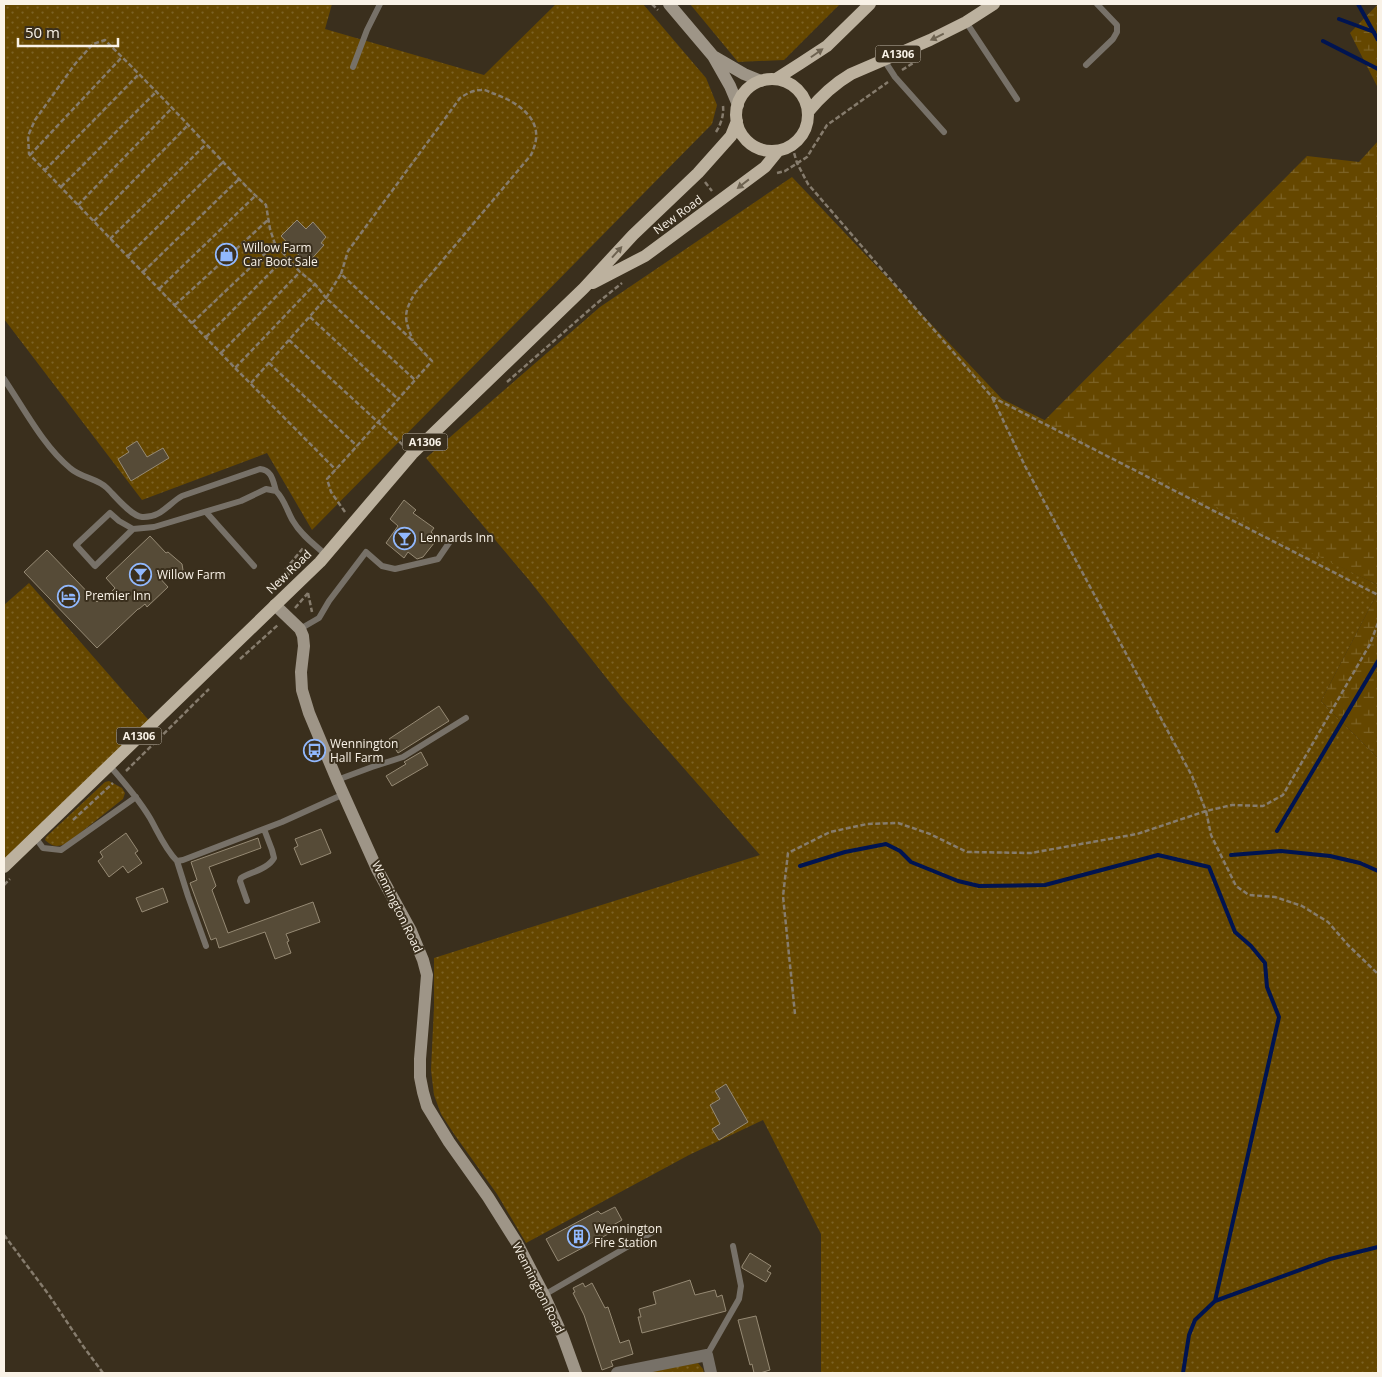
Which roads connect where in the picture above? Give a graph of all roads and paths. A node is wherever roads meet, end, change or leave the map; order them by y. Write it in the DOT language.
graph roads {
  1 [pos="380,4"];
  2 [pos="652,4"];
  3 [pos="870,4"];
  4 [pos="994,4"];
  5 [pos="1096,4"];
  6 [pos="664,8"];
  7 [pos="966,22"];
  8 [pos="713,56"];
  9 [pos="122,57"];
  10 [pos="884,60"];
  11 [pos="1086,65"];
  12 [pos="353,67"];
  13 [pos="138,74"];
  14 [pos="776,79"];
  15 [pos="761,80"];
  16 [pos="156,92"];
  17 [pos="872,94"];
  18 [pos="1017,99"];
  19 [pos="722,100"];
  20 [pos="738,105"];
  21 [pos="172,108"];
  22 [pos="808,112"];
  23 [pos="737,121"];
  24 [pos="188,125"];
  25 [pos="716,132"];
  26 [pos="944,132"];
  27 [pos="206,144"];
  28 [pos="792,146"];
  29 [pos="778,151"];
  30 [pos="30,155"];
  31 [pos="222,162"];
  32 [pos="797,163"];
  33 [pos="44,170"];
  34 [pos="698,173"];
  35 [pos="772,174"];
  36 [pos="239,179"];
  37 [pos="61,187"];
  38 [pos="256,196"];
  39 [pos="720,201"];
  40 [pos="78,205"];
  41 [pos="269,218"];
  42 [pos="94,222"];
  43 [pos="110,239"];
  44 [pos="276,244"];
  45 [pos="128,256"];
  46 [pos="286,257"];
  47 [pos="143,272"];
  48 [pos="300,272"];
  49 [pos="341,274"];
  50 [pos="626,280"];
  51 [pos="315,284"];
  52 [pos="584,288"];
  53 [pos="159,289"];
  54 [pos="326,298"];
  55 [pos="176,305"];
  56 [pos="310,317"];
  57 [pos="192,323"];
  58 [pos="206,337"];
  59 [pos="289,340"];
  60 [pos="413,341"];
  61 [pos="221,353"];
  62 [pos="269,363"];
  63 [pos="235,368"];
  64 [pos="4,379"];
  65 [pos="415,380"];
  66 [pos="506,382"];
  67 [pos="251,383"];
  68 [pos="992,396"];
  69 [pos="398,399"];
  70 [pos="378,421"];
  71 [pos="357,446"];
  72 [pos="412,454"];
  73 [pos="336,470"];
  74 [pos="276,491"];
  75 [pos="206,512"];
  76 [pos="354,523"];
  77 [pos="132,529"];
  78 [pos="451,540"];
  79 [pos="310,541"];
  80 [pos="326,555"];
  81 [pos="254,566"];
  82 [pos="288,573"];
  83 [pos="304,589"];
  84 [pos="308,593"];
  85 [pos="1378,595"];
  86 [pos="275,605"];
  87 [pos="297,605"];
  88 [pos="314,620"];
  89 [pos="1378,623"];
  90 [pos="274,629"];
  91 [pos="300,629"];
  92 [pos="240,659"];
  93 [pos="213,685"];
  94 [pos="466,718"];
  95 [pos="109,765"];
  96 [pos="125,772"];
  97 [pos="337,780"];
  98 [pos="113,783"];
  99 [pos="344,794"];
  100 [pos="136,797"];
  101 [pos="1206,811"];
  102 [pos="70,823"];
  103 [pos="264,829"];
  104 [pos="35,837"];
  105 [pos="177,861"];
  106 [pos="4,867"];
  107 [pos="247,901"];
  108 [pos="206,946"];
  109 [pos="1378,974"];
  110 [pos="795,1014"];
  111 [pos="658,1229"];
  112 [pos="4,1234"];
  113 [pos="733,1246"];
  114 [pos="544,1295"];
  115 [pos="707,1356"];
  116 [pos="103,1373"];
  117 [pos="576,1373"];
  118 [pos="617,1373"];
  119 [pos="711,1373"];
  1 -- 12 [label="lane"];
  2 -- 6 [label="path"];
  14 -- 3 [label="main road, one-way"];
  4 -- 7 [label="main road, A1306"];
  5 -- 11 [label="lane"];
  6 -- 8 [label="main road"];
  7 -- 10 [label="main road, A1306, one-way"];
  7 -- 18 [label="lane"];
  8 -- 15 [label="main road"];
  8 -- 20 [label="main road"];
  9 -- 13 [label="path"];
  9 -- 30 [label="path"];
  9 -- 30 [label="path"];
  10 -- 22 [label="main road, A1306"];
  10 -- 26 [label="lane"];
  13 -- 16 [label="path"];
  13 -- 33 [label="path"];
  14 -- 15 [label="main road"];
  14 -- 22 [label="main road"];
  15 -- 20 [label="main road"];
  16 -- 21 [label="path"];
  16 -- 37 [label="path"];
  17 -- 32 [label="path"];
  19 -- 25 [label="path"];
  20 -- 23 [label="main road"];
  21 -- 24 [label="path"];
  21 -- 40 [label="path"];
  22 -- 28 [label="main road"];
  23 -- 29 [label="main road"];
  23 -- 34 [label="main road, New Road / A1306"];
  24 -- 27 [label="path"];
  24 -- 42 [label="path"];
  27 -- 31 [label="path"];
  27 -- 43 [label="path"];
  28 -- 29 [label="main road"];
  28 -- 32 [label="path"];
  29 -- 39 [label="main road, New Road / A1306, one-way"];
  30 -- 33 [label="path"];
  31 -- 36 [label="path"];
  31 -- 45 [label="path"];
  32 -- 35 [label="path"];
  32 -- 68 [label="path"];
  33 -- 37 [label="path"];
  34 -- 39 [label="path"];
  52 -- 34 [label="main road, New Road / A1306, one-way"];
  36 -- 38 [label="path"];
  36 -- 47 [label="path"];
  37 -- 40 [label="path"];
  38 -- 41 [label="path"];
  38 -- 53 [label="path"];
  39 -- 52 [label="main road, New Road / A1306"];
  40 -- 42 [label="path"];
  41 -- 44 [label="path"];
  41 -- 55 [label="path"];
  42 -- 43 [label="path"];
  43 -- 45 [label="path"];
  44 -- 46 [label="path"];
  44 -- 57 [label="path"];
  45 -- 47 [label="path"];
  46 -- 48 [label="path"];
  46 -- 58 [label="path"];
  47 -- 53 [label="path"];
  48 -- 51 [label="path"];
  48 -- 61 [label="path"];
  49 -- 54 [label="path"];
  49 -- 60 [label="path"];
  49 -- 60 [label="path"];
  50 -- 66 [label="path"];
  51 -- 54 [label="path"];
  51 -- 63 [label="path"];
  52 -- 72 [label="main road, New Road / A1306"];
  53 -- 55 [label="path"];
  54 -- 56 [label="path"];
  54 -- 65 [label="path"];
  55 -- 57 [label="path"];
  56 -- 59 [label="path"];
  56 -- 69 [label="path"];
  57 -- 58 [label="path"];
  58 -- 61 [label="path"];
  59 -- 62 [label="path"];
  59 -- 70 [label="path"];
  60 -- 65 [label="path"];
  61 -- 63 [label="path"];
  62 -- 67 [label="path"];
  62 -- 71 [label="path"];
  63 -- 67 [label="path"];
  64 -- 74 [label="lane"];
  65 -- 69 [label="path"];
  67 -- 73 [label="path"];
  68 -- 85 [label="path"];
  68 -- 101 [label="path"];
  69 -- 70 [label="path"];
  70 -- 71 [label="path"];
  70 -- 72 [label="path"];
  71 -- 73 [label="path"];
  72 -- 76 [label="main road, New Road / A1306"];
  73 -- 76 [label="path"];
  74 -- 75 [label="lane"];
  74 -- 79 [label="lane"];
  75 -- 77 [label="lane"];
  75 -- 81 [label="lane"];
  76 -- 80 [label="main road, New Road / A1306"];
  77 -- 77 [label="lane"];
  78 -- 88 [label="lane"];
  79 -- 80 [label="lane"];
  79 -- 82 [label="path"];
  80 -- 86 [label="main road, New Road / A1306"];
  83 -- 84 [label="path"];
  84 -- 87 [label="path"];
  84 -- 88 [label="path"];
  86 -- 91 [label="main road"];
  86 -- 95 [label="main road, New Road / A1306"];
  88 -- 91 [label="lane"];
  89 -- 101 [label="path"];
  90 -- 92 [label="path"];
  91 -- 97 [label="main road, Wennington Road"];
  93 -- 96 [label="path"];
  94 -- 97 [label="lane"];
  95 -- 100 [label="lane"];
  95 -- 104 [label="main road, New Road / A1306"];
  97 -- 99 [label="main road, Wennington Road"];
  98 -- 102 [label="path"];
  99 -- 103 [label="lane"];
  99 -- 114 [label="main road, Wennington Road"];
  100 -- 104 [label="lane"];
  100 -- 105 [label="lane"];
  101 -- 109 [label="path"];
  101 -- 110 [label="path"];
  103 -- 105 [label="lane"];
  103 -- 107 [label="lane"];
  104 -- 106 [label="main road, New Road / A1306"];
  105 -- 108 [label="lane"];
  111 -- 114 [label="lane"];
  112 -- 116 [label="path"];
  113 -- 115 [label="lane"];
  114 -- 117 [label="main road, Wennington Road"];
  115 -- 118 [label="street"];
  115 -- 119 [label="street"];
}
